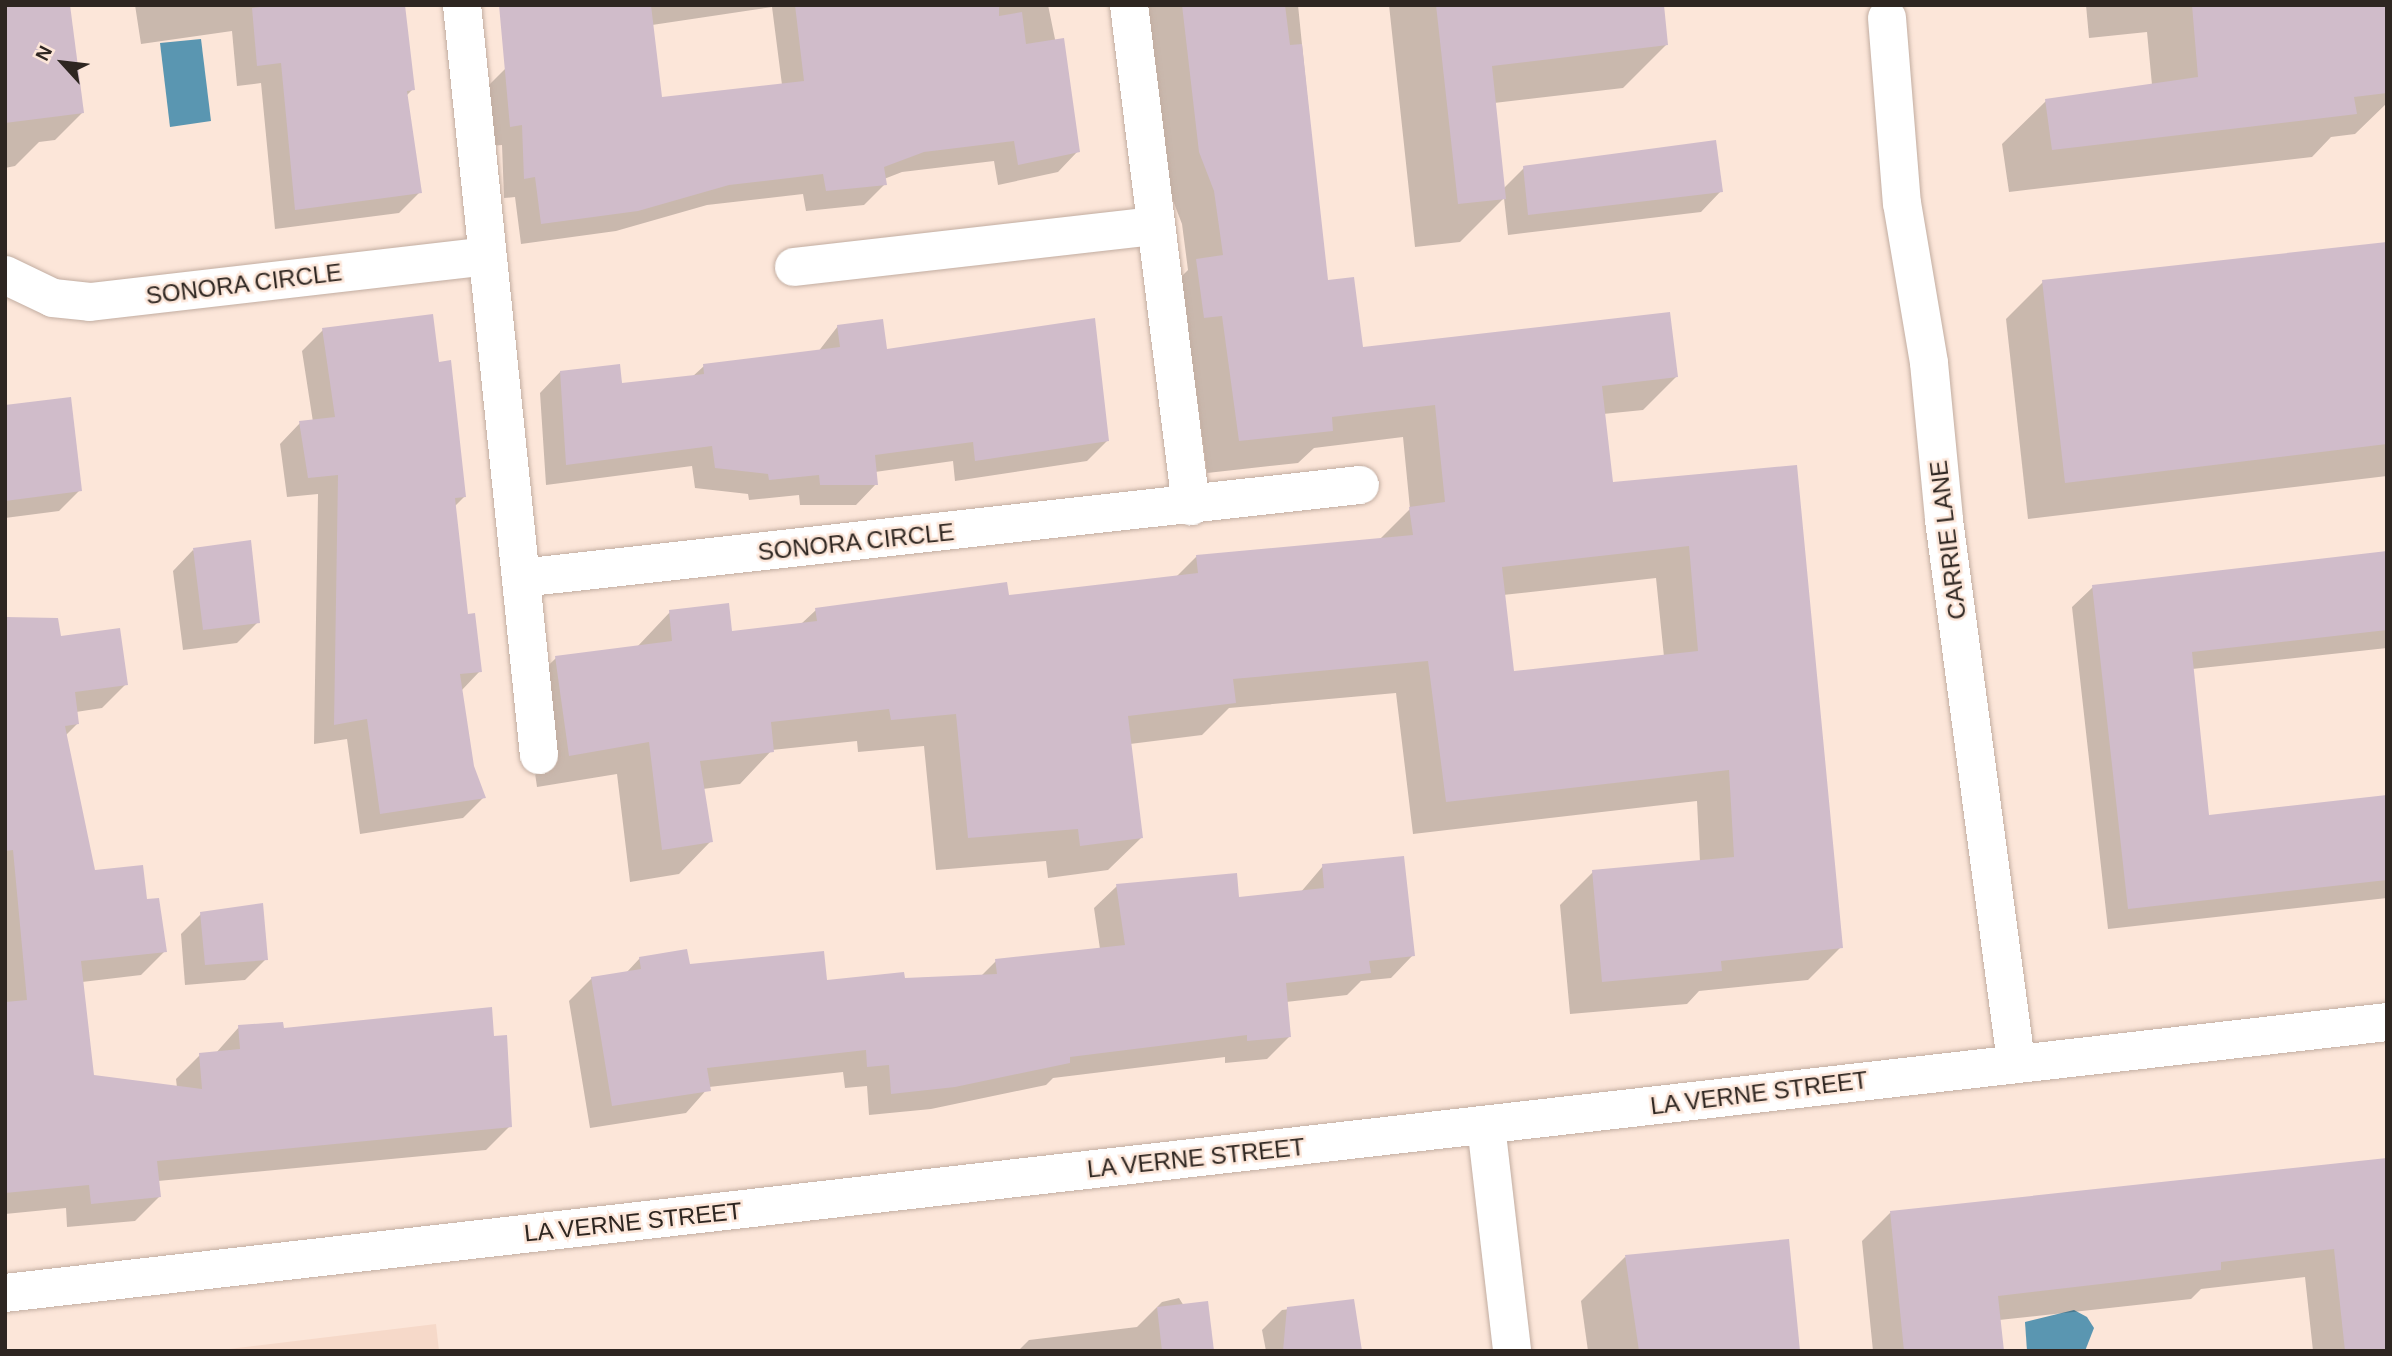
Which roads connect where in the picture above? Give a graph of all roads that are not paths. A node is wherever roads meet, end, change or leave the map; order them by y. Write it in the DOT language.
graph roads {
  1 [pos="462,5"];
  2 [pos="1129,5"];
  3 [pos="1886,18"];
  4 [pos="1154,226"];
  5 [pos="487,256"];
  6 [pos="794,267"];
  7 [pos="5,275"];
  8 [pos="1360,485"];
  9 [pos="1191,506"];
  10 [pos="521,578"];
  11 [pos="539,755"];
  12 [pos="2387,1022"];
  13 [pos="2016,1062"];
  14 [pos="1486,1125"];
  15 [pos="5,1293"];
  16 [pos="1512,1351"];
  1 -- 5 [label="street"];
  2 -- 4 [label="street"];
  3 -- 13 [label="street, CARRIE LANE"];
  4 -- 6 [label="street"];
  4 -- 9 [label="street"];
  5 -- 7 [label="street, SONORA CIRCLE"];
  5 -- 10 [label="street"];
  8 -- 9 [label="street, SONORA CIRCLE"];
  9 -- 10 [label="street, SONORA CIRCLE"];
  10 -- 11 [label="street"];
  12 -- 13 [label="street, LA VERNE STREET"];
  13 -- 14 [label="street, LA VERNE STREET"];
  14 -- 15 [label="street, LA VERNE STREET"];
  14 -- 16 [label="street"];
}
